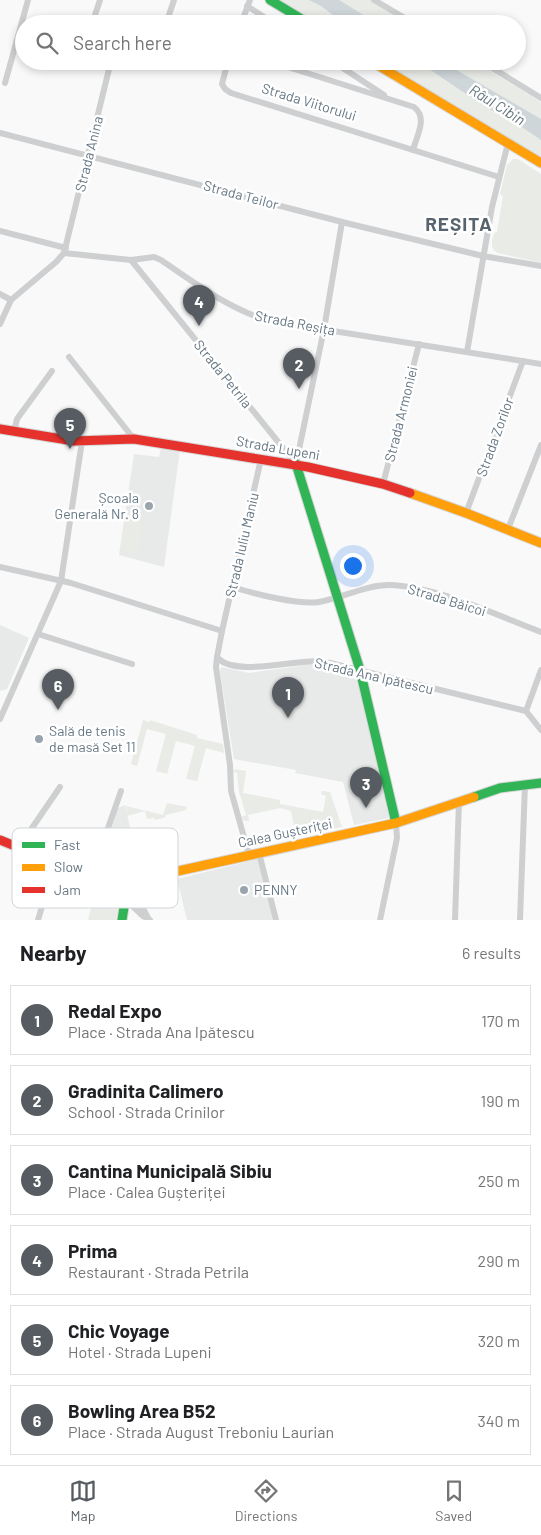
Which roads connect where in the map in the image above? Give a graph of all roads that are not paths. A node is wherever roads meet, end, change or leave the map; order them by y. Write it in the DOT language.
graph roads {
  1 [pos="28,0"];
  2 [pos="100,0"];
  3 [pos="174,0"];
  4 [pos="270,0"];
  5 [pos="374,0"];
  6 [pos="248,3"];
  7 [pos="25,15"];
  8 [pos="95,15"];
  9 [pos="169,15"];
  10 [pos="244,15"];
  11 [pos="263,15"];
  12 [pos="295,15"];
  13 [pos="400,15"];
  14 [pos="15,49"];
  15 [pos="109,70"];
  16 [pos="226,70"];
  17 [pos="297,70"];
  18 [pos="346,70"];
  19 [pos="386,70"];
  20 [pos="496,70"];
  21 [pos="5,83"];
  22 [pos="541,98"];
  23 [pos="392,100"];
  24 [pos="0,133"];
  25 [pos="508,143"];
  26 [pos="413,150"];
  27 [pos="88,155"];
  28 [pos="541,163"];
  29 [pos="499,177"];
  30 [pos="342,222"];
  31 [pos="0,231"];
  32 [pos="65,250"];
  33 [pos="483,256"];
  34 [pos="131,260"];
  35 [pos="541,266"];
  36 [pos="0,294"];
  37 [pos="11,300"];
  38 [pos="0,324"];
  39 [pos="324,330"];
  40 [pos="418,344"];
  41 [pos="467,352"];
  42 [pos="69,357"];
  43 [pos="524,361"];
  44 [pos="541,364"];
  45 [pos="52,371"];
  46 [pos="0,428"];
  47 [pos="14,432"];
  48 [pos="134,439"];
  49 [pos="82,442"];
  50 [pos="541,446"];
  51 [pos="261,459"];
  52 [pos="296,464"];
  53 [pos="383,484"];
  54 [pos="466,513"];
  55 [pos="508,529"];
  56 [pos="541,543"];
  57 [pos="0,567"];
  58 [pos="60,581"];
  59 [pos="233,587"];
  60 [pos="338,597"];
  61 [pos="222,631"];
  62 [pos="541,632"];
  63 [pos="38,634"];
  64 [pos="217,657"];
  65 [pos="132,664"];
  66 [pos="360,670"];
  67 [pos="541,670"];
  68 [pos="526,712"];
  69 [pos="0,719"];
  70 [pos="541,730"];
  71 [pos="541,783"];
  72 [pos="525,784"];
  73 [pos="60,787"];
  74 [pos="121,791"];
  75 [pos="459,801"];
  76 [pos="396,823"];
  77 [pos="32,828"];
  78 [pos="109,828"];
  79 [pos="0,840"];
  80 [pos="12,844"];
  81 [pos="254,854"];
  82 [pos="178,871"];
  83 [pos="42,908"];
  84 [pos="134,908"];
  85 [pos="143,908"];
  86 [pos="38,920"];
  87 [pos="149,920"];
  88 [pos="276,920"];
  89 [pos="380,920"];
  90 [pos="455,920"];
  91 [pos="520,920"];
  1 -- 7 [label="street"];
  2 -- 8 [label="street"];
  3 -- 9 [label="street"];
  4 -- 12 [label="street"];
  5 -- 13 [label="street"];
  6 -- 10 [label="street"];
  6 -- 11 [label="street"];
  14 -- 21 [label="street"];
  15 -- 27 [label="street, Strada Anina"];
  16 -- 26 [label="street, Strada Viitorului"];
  17 -- 23 [label="street, Strada Viitorului"];
  18 -- 23 [label="street"];
  19 -- 25 [label="street"];
  20 -- 22 [label="street"];
  23 -- 26 [label="street, Strada Viitorului"];
  24 -- 27 [label="street, Strada Teilor"];
  25 -- 28 [label="street"];
  25 -- 29 [label="street"];
  26 -- 29 [label="street, Strada Viitorului"];
  27 -- 30 [label="street, Strada Teilor"];
  27 -- 32 [label="street, Strada Anina"];
  29 -- 33 [label="street"];
  30 -- 33 [label="street, Strada Teilor"];
  30 -- 39 [label="street"];
  31 -- 32 [label="street, Strada Reșița"];
  32 -- 34 [label="street, Strada Reșița"];
  32 -- 37 [label="street"];
  33 -- 35 [label="street"];
  33 -- 41 [label="street"];
  34 -- 39 [label="street, Strada Reșița"];
  34 -- 52 [label="street, Strada Petrila"];
  36 -- 37 [label="street"];
  37 -- 38 [label="street"];
  39 -- 40 [label="street, Strada Reșița"];
  39 -- 52 [label="street"];
  40 -- 41 [label="street, Strada Reșița"];
  40 -- 53 [label="street, Strada Armoniei"];
  41 -- 43 [label="street, Strada Reșița"];
  42 -- 48 [label="street"];
  43 -- 44 [label="street, Strada Reșița"];
  43 -- 54 [label="street, Strada Zorilor"];
  45 -- 47 [label="street"];
  46 -- 47 [label="street, Strada Lupeni"];
  47 -- 49 [label="street, Strada Lupeni"];
  48 -- 49 [label="street, Strada Lupeni"];
  48 -- 51 [label="street, Strada Lupeni"];
  49 -- 58 [label="street"];
  50 -- 55 [label="street"];
  51 -- 52 [label="street, Strada Lupeni"];
  51 -- 59 [label="street, Strada Iuliu Maniu"];
  52 -- 53 [label="street, Strada Lupeni"];
  52 -- 60 [label="street"];
  53 -- 54 [label="street, Strada Lupeni"];
  54 -- 55 [label="street, Strada Lupeni"];
  55 -- 56 [label="street, Strada Lupeni"];
  57 -- 58 [label="street"];
  58 -- 61 [label="street"];
  58 -- 63 [label="street"];
  59 -- 60 [label="street, Strada Băicoi"];
  59 -- 61 [label="street, Strada Iuliu Maniu"];
  60 -- 62 [label="street, Strada Băicoi"];
  60 -- 66 [label="street"];
  61 -- 64 [label="street"];
  63 -- 65 [label="street"];
  63 -- 69 [label="street"];
  64 -- 66 [label="street, Strada Ana Ipătescu"];
  64 -- 81 [label="street"];
  66 -- 68 [label="street, Strada Ana Ipătescu"];
  66 -- 76 [label="street"];
  67 -- 68 [label="street"];
  68 -- 70 [label="street"];
  71 -- 72 [label="street, Calea Gușteriței"];
  72 -- 75 [label="street, Calea Gușteriței"];
  72 -- 91 [label="street"];
  73 -- 77 [label="street"];
  74 -- 78 [label="street"];
  75 -- 76 [label="street, Calea Gușteriței"];
  75 -- 90 [label="street"];
  76 -- 81 [label="street, Calea Gușteriței"];
  76 -- 89 [label="street"];
  79 -- 80 [label="street, Calea Gușteriței"];
  81 -- 82 [label="street, Calea Gușteriței"];
  81 -- 88 [label="street"];
  83 -- 86 [label="street"];
  84 -- 87 [label="street"];
  85 -- 87 [label="street"];
}
